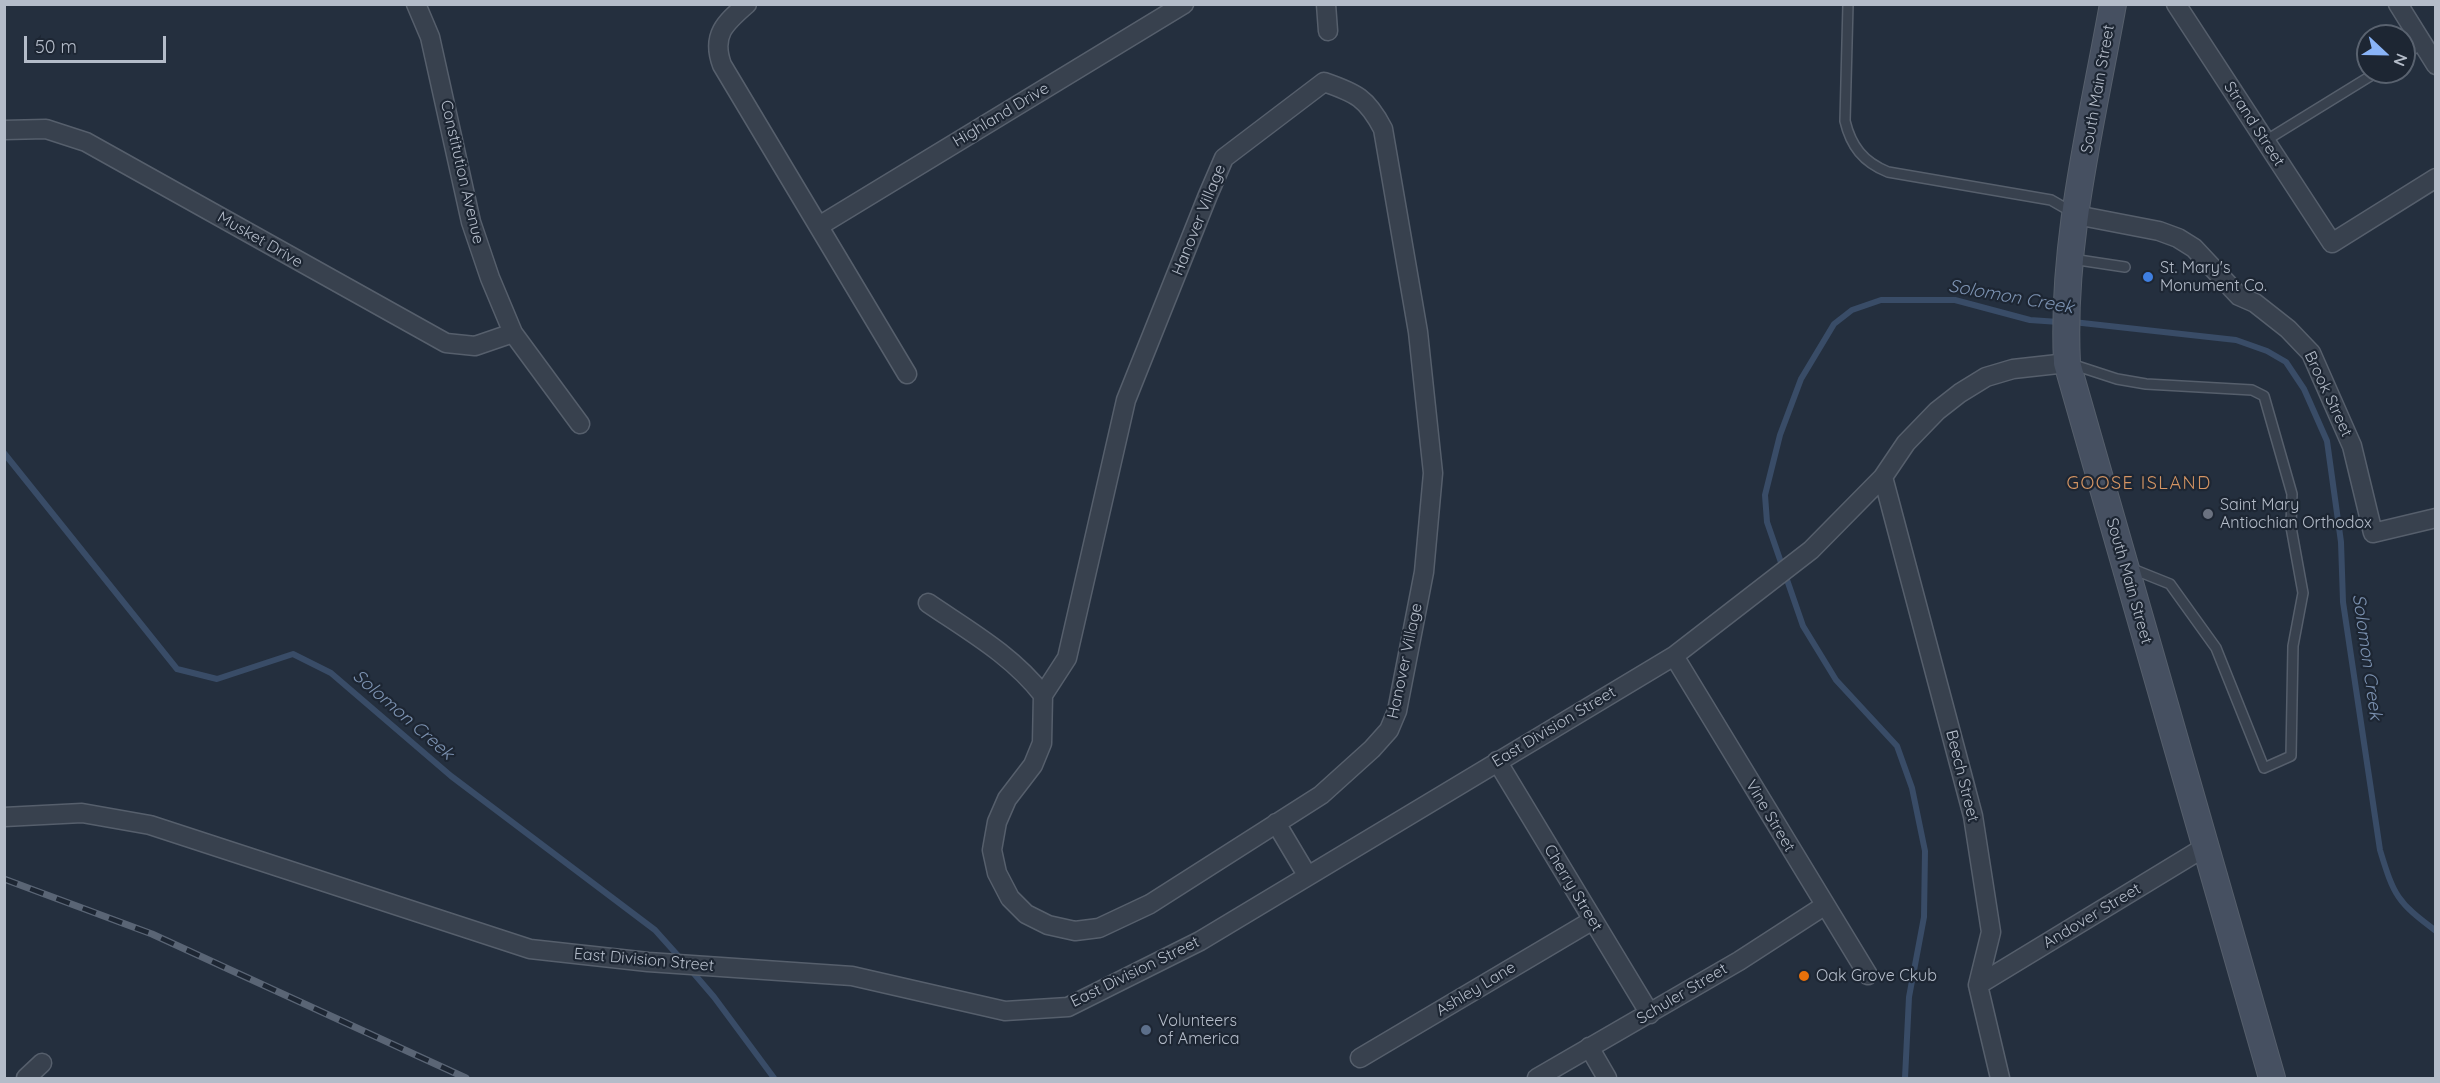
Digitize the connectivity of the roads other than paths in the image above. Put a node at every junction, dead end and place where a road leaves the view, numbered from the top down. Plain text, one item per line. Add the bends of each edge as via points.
1 (416, 4) edge
2 (747, 4) edge
3 (1184, 4) edge
4 (1326, 4) edge
5 (1848, 4) edge
6 (2113, 4) edge
7 (2176, 4) edge
8 (2398, 4) edge
9 (1328, 31) dead end
10 (2422, 44) junction
11 (2416, 48) edge
12 (2436, 65) edge
13 (2358, 84) edge
14 (4, 130) edge
15 (2265, 141) junction
16 (2436, 178) edge
17 (2076, 215) junction
18 (819, 226) junction
19 (2070, 258) junction
20 (2125, 267) dead end
21 (513, 333) junction
22 (2067, 363) junction
23 (907, 374) dead end
24 (580, 424) dead end
25 (1883, 477) junction
26 (2436, 518) edge
27 (2125, 566) junction
28 (928, 603) dead end
29 (1674, 656) junction
30 (1043, 695) junction
31 (1497, 761) junction
32 (4, 818) edge
33 (1276, 823) junction
34 (2205, 847) junction
35 (1307, 875) junction
36 (1824, 906) junction
37 (1593, 920) junction
38 (1869, 975) dead end
39 (1978, 985) junction
40 (1650, 1014) junction
41 (1589, 1047) junction
42 (1360, 1058) dead end
43 (42, 1063) dead end
44 (26, 1078) edge
45 (1537, 1078) edge
46 (1607, 1078) edge
47 (2000, 1078) edge
48 (2272, 1078) edge

1 - 21 street, Constitution Avenue via 430,37 471,222
2 - 18 street via 720,33 716,48 757,127
3 - 18 street, Highland Drive
4 - 9 street
5 - 17 lane via 1845,121 1859,153 1873,166 2052,200
6 - 17 main road, South Main Street
7 - 15 street, Strand Street
8 - 10 street
10 - 11 lane
10 - 12 street
13 - 15 lane
14 - 21 street, Musket Drive via 46,129 86,142 446,343 476,346
15 - 16 street, Strand Street via 2332,243
17 - 19 main road, South Main Street
17 - 26 street, Brook Street via 2178,238 2194,248 2239,296 2255,303 2300,340 2311,352 2348,435 2373,533
18 - 23 street
19 - 20 lane
19 - 22 main road, South Main Street
21 - 24 street, Constitution Avenue
22 - 25 street, East Division Street via 2013,369 1986,377 1937,411 1906,443
22 - 27 main road, South Main Street
22 - 27 lane via 2127,381 2252,390 2264,396 2292,494 2290,527 2303,593 2293,646 2292,756 2264,768 2216,648 2170,584
25 - 29 street, East Division Street via 1811,550
25 - 39 street, Beech Street via 1973,816 1991,932
27 - 34 main road, South Main Street
28 - 30 street via 1009,657
29 - 31 street, East Division Street
29 - 36 street, Vine Street
30 - 33 street, Hanover Village via 1042,743 1033,765 1007,798 992,850 997,873 1010,898 1026,914 1048,925 1075,931 1099,928 1150,904
30 - 33 street, Hanover Village via 1067,658 1126,400 1224,158 1324,82 1356,93 1373,110 1383,129 1418,332 1433,473 1424,572 1405,676 1389,730 1344,777
31 - 35 street, East Division Street
31 - 37 street, Cherry Street
32 - 35 street, East Division Street via 82,813 150,825 530,949 648,962 852,976 1005,1011 1068,1007 1200,941
33 - 35 street
34 - 39 street, Andover Street
34 - 48 main road, South Main Street
36 - 38 street, Vine Street
36 - 40 street, Schuler Street
37 - 40 street, Cherry Street
37 - 42 street, Ashley Lane
39 - 47 street, Beech Street
40 - 41 street, Schuler Street
41 - 45 street, Schuler Street
41 - 46 street
43 - 44 street

